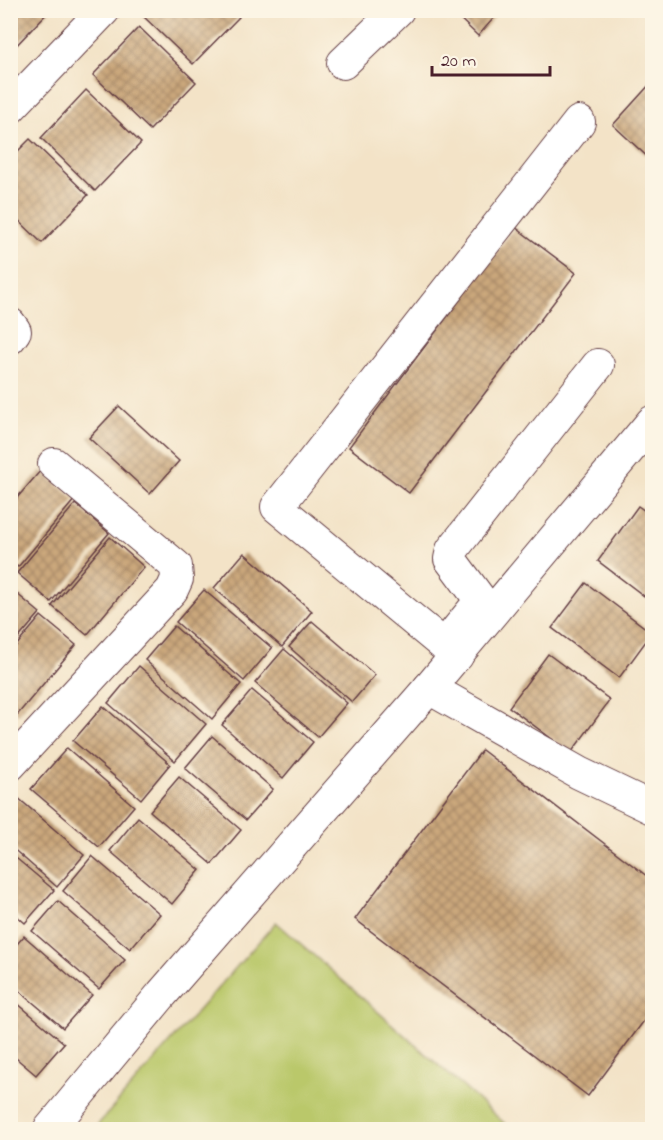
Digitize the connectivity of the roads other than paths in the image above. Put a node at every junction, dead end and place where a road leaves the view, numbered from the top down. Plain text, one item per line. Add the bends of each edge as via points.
1 (104, 10) edge
2 (398, 10) edge
3 (343, 63) dead end
4 (10, 108) edge
5 (579, 122) dead end
6 (10, 324) edge
7 (10, 338) edge
8 (598, 365) dead end
9 (652, 422) edge
10 (54, 464) dead end
11 (450, 651) junction
12 (429, 688) junction
13 (10, 765) edge
14 (652, 808) edge
15 (49, 1130) edge

1 - 4 street
2 - 3 street
5 - 11 street via 277,507
6 - 7 street via 15,331
8 - 11 street via 452,550 450,559 479,598
9 - 11 street
10 - 13 street via 176,566 177,579 172,590
11 - 12 street
12 - 14 street via 579,773
12 - 15 street

